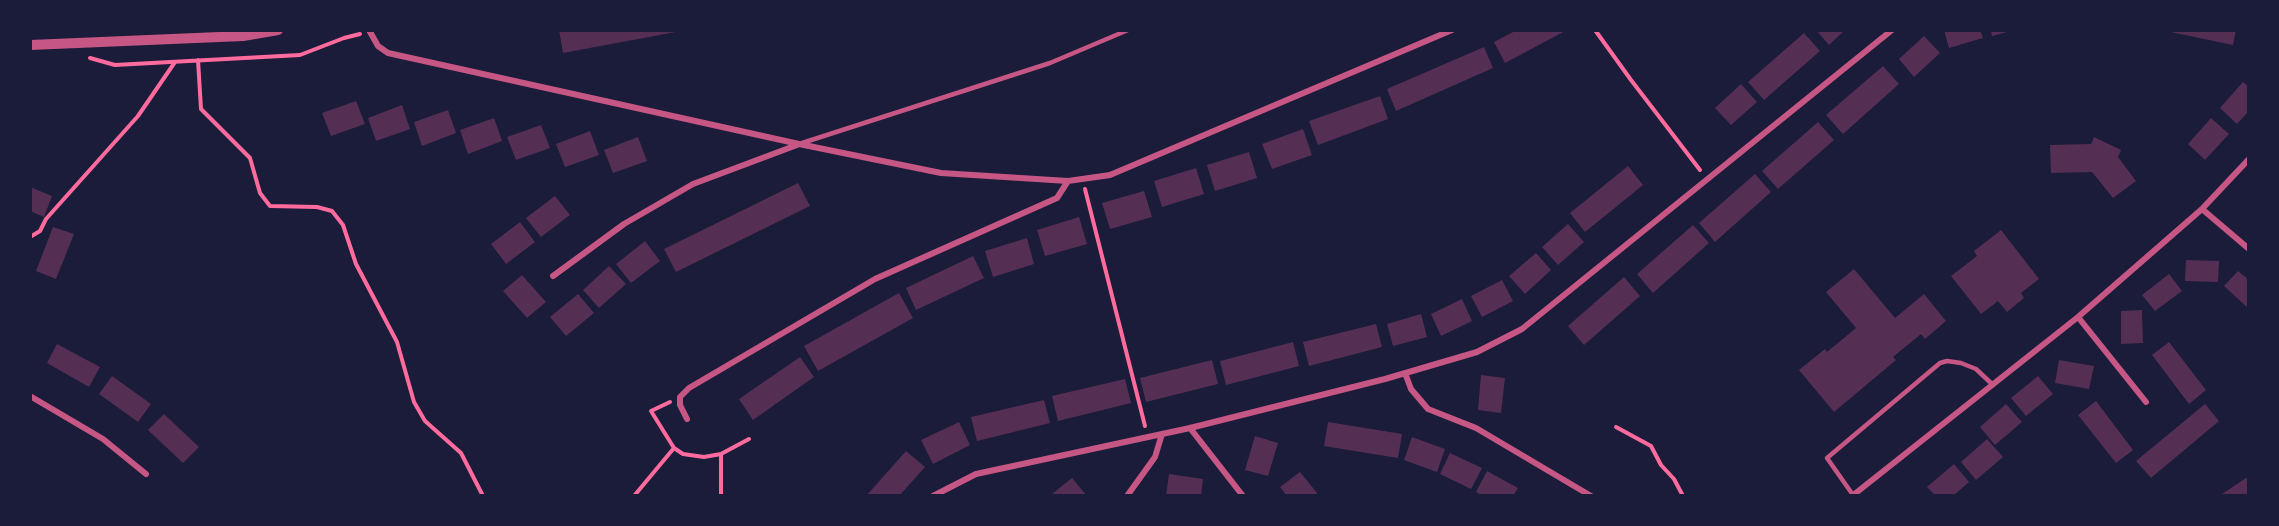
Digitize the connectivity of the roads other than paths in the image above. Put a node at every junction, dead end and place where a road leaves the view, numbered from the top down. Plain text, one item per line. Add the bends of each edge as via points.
1 (278, 30) edge
2 (1128, 30) edge
3 (1452, 30) edge
4 (1892, 30) edge
5 (369, 31) edge
6 (30, 45) edge
7 (799, 144) junction
8 (2249, 159) edge
9 (1068, 181) junction
10 (2202, 209) junction
11 (2249, 249) edge
12 (554, 276) dead end
13 (2078, 317) junction
14 (1406, 373) junction
15 (1993, 385) junction
16 (30, 396) edge
17 (2146, 402) dead end
18 (687, 419) dead end
19 (1190, 428) junction
20 (1162, 434) junction
21 (146, 474) dead end
22 (933, 496) edge
23 (1127, 496) edge
24 (1243, 496) edge
25 (1591, 496) edge
26 (1853, 496) edge

1 - 6 street via 243,36
2 - 7 lane via 1050,63
3 - 9 street via 1110,175
4 - 14 street via 1522,329 1477,352
5 - 7 street via 387,53
7 - 9 street via 941,173
7 - 12 street via 693,184 624,224
8 - 10 street
9 - 18 street via 1057,198 875,279 689,388 680,397
10 - 11 street
10 - 13 street
13 - 15 street
13 - 17 street
14 - 19 street
14 - 25 street via 1411,389 1428,409 1476,428
15 - 26 street
15 - 26 lane via 1976,369 1961,363 1940,363 1827,458
16 - 21 street via 103,439
19 - 20 street
19 - 24 street
20 - 22 street via 976,474
20 - 23 street via 1155,457

